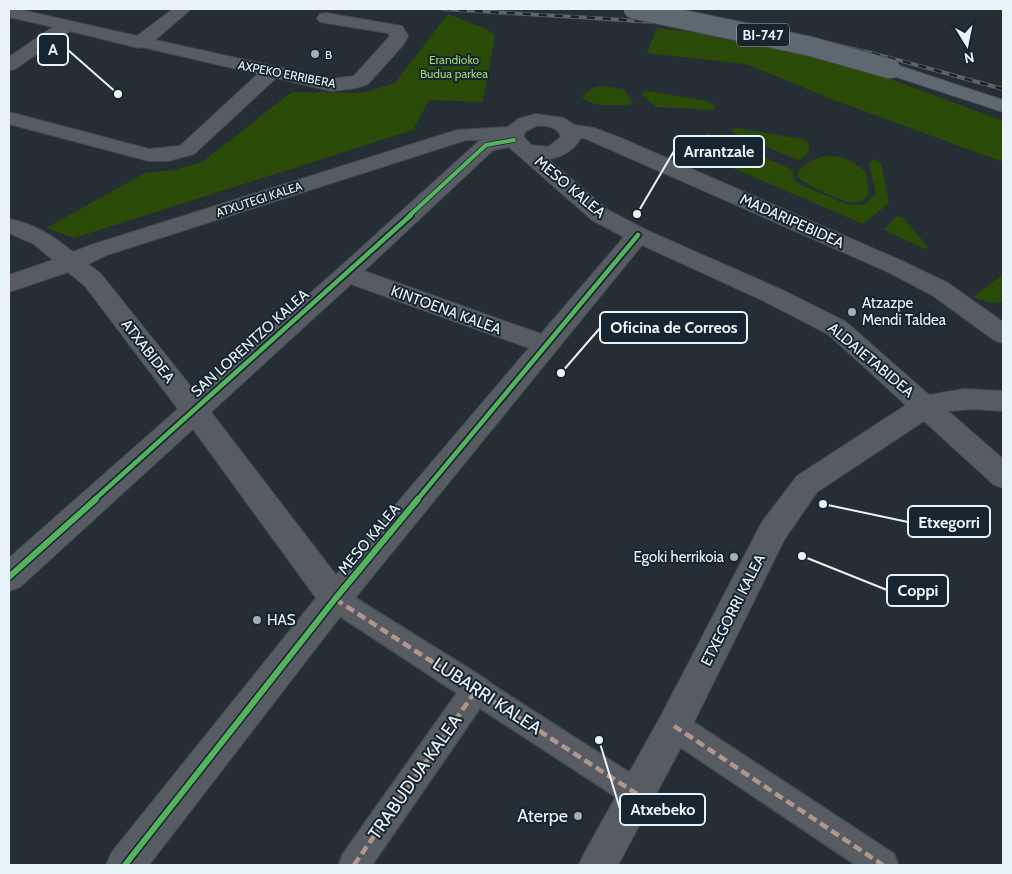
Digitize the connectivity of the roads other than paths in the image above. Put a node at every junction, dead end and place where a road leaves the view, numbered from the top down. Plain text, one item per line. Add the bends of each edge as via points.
1 (183, 9) edge
2 (633, 9) edge
3 (9, 12) edge
4 (326, 18) dead end
5 (67, 25) junction
6 (139, 43) junction
7 (9, 65) edge
8 (272, 72) junction
9 (1003, 106) edge
10 (9, 118) edge
11 (570, 131) junction
12 (518, 141) junction
13 (9, 226) edge
14 (638, 235) junction
15 (72, 262) junction
16 (347, 274) junction
17 (9, 284) edge
18 (959, 301) junction
19 (1003, 312) edge
20 (1003, 334) edge
21 (546, 345) junction
22 (1003, 401) edge
23 (926, 406) junction
24 (194, 410) junction
25 (1003, 476) edge
26 (9, 577) edge
27 (335, 599) junction
28 (477, 689) junction
29 (674, 726) junction
30 (637, 794) junction
31 (125, 865) edge
32 (354, 865) edge
33 (598, 865) edge
34 (883, 865) edge

1 - 6 street
2 - 9 main road, BI-747, bridge via 809,46
3 - 5 street, AXPEKO ERRIBERA
4 - 8 street, AXPEKO ERRIBERA via 388,28 396,30 399,36 361,80 349,84 332,85
5 - 6 street, AXPEKO ERRIBERA
5 - 7 street
6 - 8 street, AXPEKO ERRIBERA
8 - 10 street via 187,150 176,154 149,155
11 - 12 street via 569,143 556,151 536,153
11 - 12 street via 560,123 544,120 521,124
11 - 18 street, MADARIPEBIDEA via 587,132 633,150 894,266
12 - 14 street, MESO KALEA via 568,190 600,215
12 - 15 street, ATXUTEGI KALEA via 464,134 98,250
12 - 16 street, SAN LORENTZO KALEA via 486,145
13 - 15 street, ATXABIDEA via 42,239
14 - 21 street, MESO KALEA
14 - 23 street, ALDAIETABIDEA via 829,324
15 - 17 street, ATXUTEGI KALEA
15 - 24 street, ATXABIDEA via 93,280
16 - 21 street, KINTOENA KALEA
16 - 24 street, SAN LORENTZO KALEA
18 - 19 street
18 - 20 street, MADARIPEBIDEA
21 - 27 street, MESO KALEA
22 - 23 street, ETXEGORRI KALEA via 972,398
23 - 25 street, ALDAIETABIDEA
23 - 29 street, ETXEGORRI KALEA via 806,484 773,531
24 - 26 street, SAN LORENTZO KALEA
24 - 27 street, ATXABIDEA
27 - 28 street, LUBARRI KALEA
27 - 31 street, MESO KALEA
28 - 30 street, LUBARRI KALEA
28 - 32 street, TRABUDUA KALEA
29 - 30 street, ETXEGORRI KALEA
29 - 34 street
30 - 33 street, ETXEGORRI KALEA

